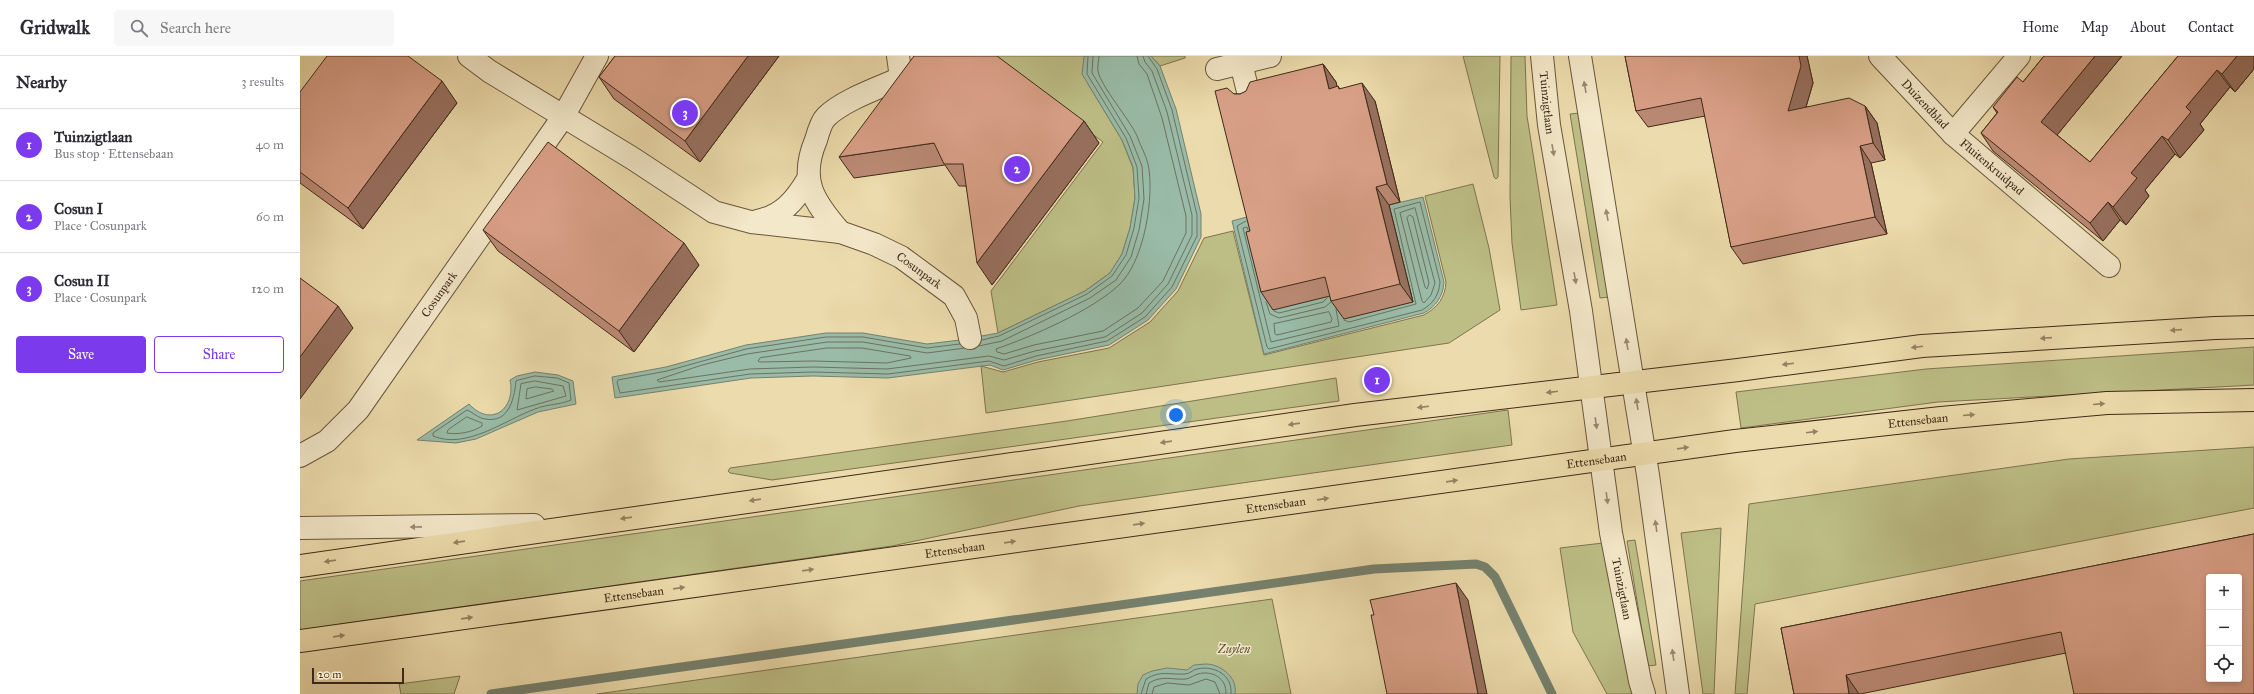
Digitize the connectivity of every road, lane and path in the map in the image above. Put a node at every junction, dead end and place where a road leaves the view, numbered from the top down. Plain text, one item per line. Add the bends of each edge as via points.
1 (469, 56) edge
2 (596, 56) edge
3 (898, 56) edge
4 (1270, 56) edge
5 (1542, 56) edge
6 (1580, 56) edge
7 (1880, 56) edge
8 (2019, 56) edge
9 (1240, 63) junction
10 (1217, 69) dead end
11 (1250, 100) edge
12 (563, 117) junction
13 (1953, 134) junction
14 (808, 179) junction
15 (751, 222) junction
16 (840, 232) junction
17 (2109, 266) dead end
18 (2254, 327) edge
19 (970, 338) dead end
20 (1633, 382) junction
21 (1591, 387) junction
22 (2254, 400) edge
23 (1645, 454) junction
24 (300, 456) edge
25 (1601, 460) junction
26 (300, 519) edge
27 (581, 524) junction
28 (300, 528) edge
29 (340, 529) junction
30 (300, 566) edge
31 (300, 641) edge
32 (1644, 694) edge
33 (1678, 694) edge

1 - 12 street, Cosunpark via 489,72
2 - 12 street, Cosunpark
3 - 14 street, Cosunpark via 901,78 854,99 825,118 809,156
4 - 9 street
5 -> 21 street, Tuinzigtlaan via 1549,125 1581,311
20 -> 6 street
7 - 13 street, Duizendblad
8 - 13 street, Fluitenkruidpad
9 - 10 street
9 - 11 street
12 - 15 street, Cosunpark via 632,158 714,212
12 - 24 street, Cosunpark via 358,410 327,441
13 - 17 street, Fluitenkruidpad
14 - 15 street, Cosunpark via 784,211 767,219
14 - 16 street, Cosunpark via 821,210
15 - 16 street, Cosunpark
16 - 19 street, Cosunpark via 901,257 954,296 966,318
18 -> 20 main road via 1922,346
20 - 21 main road
23 -> 20 street
21 -> 25 street, Tuinzigtlaan
21 -> 27 main road via 1355,415
23 -> 22 main road, Ettensebaan via 1766,438 2107,403
23 - 25 main road, Ettensebaan
33 -> 23 street
31 -> 25 main road, Ettensebaan
25 -> 32 street, Tuinzigtlaan via 1611,533
26 - 29 street
27 -> 29 street
27 -> 30 main road
28 - 29 street

